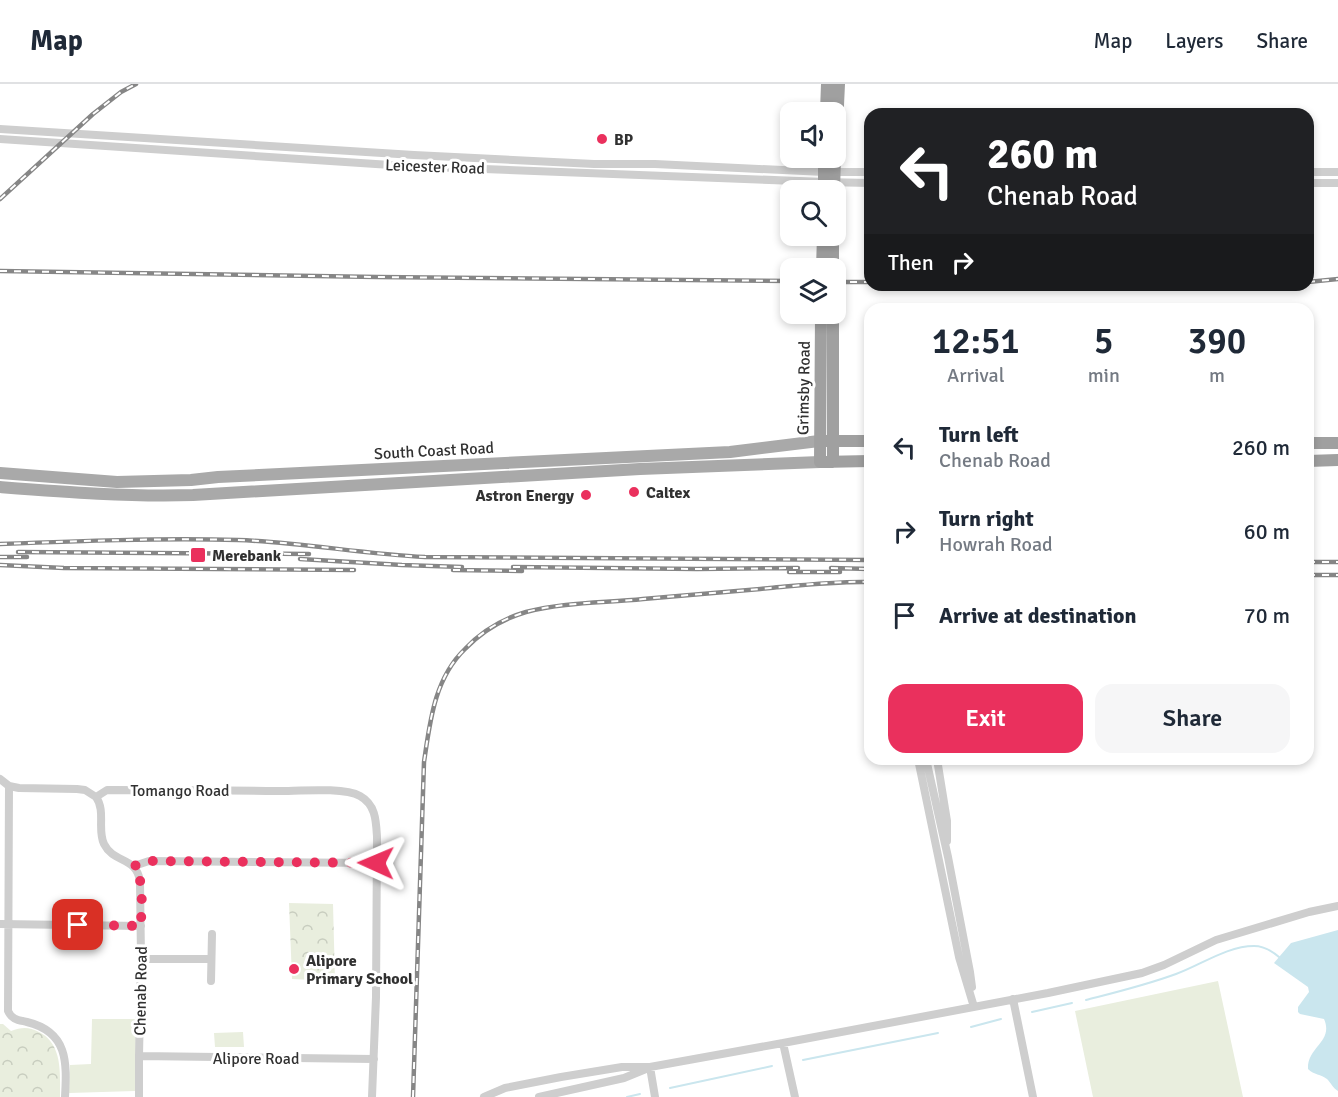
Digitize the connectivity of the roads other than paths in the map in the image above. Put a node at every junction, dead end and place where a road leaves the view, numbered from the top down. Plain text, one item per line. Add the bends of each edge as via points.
1 (827, 84) edge
2 (839, 84) edge
3 (826, 102) edge
4 (838, 102) edge
5 (0, 129) edge
6 (0, 139) edge
7 (242, 144) junction
8 (241, 155) junction
9 (1314, 172) edge
10 (1338, 172) edge
11 (864, 173) edge
12 (780, 180) edge
13 (810, 180) edge
14 (837, 180) edge
15 (846, 182) edge
16 (864, 183) edge
17 (1314, 183) edge
18 (1338, 183) edge
19 (821, 324) edge
20 (833, 324) edge
21 (819, 441) junction
22 (832, 441) junction
23 (864, 441) edge
24 (1314, 443) edge
25 (1338, 443) edge
26 (755, 449) junction
27 (624, 457) junction
28 (1338, 460) edge
29 (543, 461) junction
30 (864, 461) edge
31 (1314, 461) edge
32 (820, 462) junction
33 (833, 462) junction
34 (490, 464) junction
35 (756, 464) junction
36 (459, 465) junction
37 (376, 470) junction
38 (622, 470) junction
39 (0, 473) edge
40 (544, 475) junction
41 (48, 477) junction
42 (218, 477) junction
43 (492, 478) junction
44 (460, 480) junction
45 (376, 484) junction
46 (0, 487) edge
47 (48, 491) junction
48 (219, 493) junction
49 (919, 765) edge
50 (927, 765) edge
51 (938, 765) edge
52 (0, 779) edge
53 (9, 786) junction
54 (96, 797) junction
55 (0, 829) edge
56 (9, 829) junction
57 (948, 857) junction
58 (376, 863) junction
59 (134, 866) junction
60 (1338, 906) edge
61 (4, 924) edge
62 (141, 926) junction
63 (212, 934) dead end
64 (141, 959) junction
65 (210, 959) junction
66 (211, 981) dead end
67 (1014, 999) junction
68 (974, 1007) junction
69 (783, 1043) junction
70 (139, 1056) junction
71 (374, 1059) junction
72 (650, 1067) junction
73 (65, 1097) edge
74 (140, 1097) edge
75 (372, 1097) edge
76 (484, 1097) edge
77 (539, 1097) edge
78 (655, 1097) edge
79 (795, 1097) edge
80 (1033, 1097) edge

1 - 3 highway
2 - 4 highway
5 - 7 street, Leicester Road
6 - 8 street, Leicester Road
7 - 8 street
7 - 13 street, Leicester Road via 655,164
8 - 12 street, Leicester Road via 406,166
9 - 10 street
11 - 14 street, Leicester Road
15 - 16 street, Leicester Road
17 - 18 street
19 - 21 highway, Grimsby Road
20 - 22 highway, Grimsby Road
21 - 22 highway, South Coast Road
21 - 26 main road, South Coast Road
21 - 32 highway, Grimsby Road
22 - 23 highway, South Coast Road
22 - 33 highway, Grimsby Road
24 - 25 highway
26 - 27 main road, South Coast Road
26 - 35 main road
27 - 29 main road, South Coast Road
27 - 38 main road
28 - 31 highway
29 - 34 main road, South Coast Road
29 - 40 main road
30 - 33 highway, South Coast Road
32 - 33 highway, South Coast Road
32 - 35 main road, South Coast Road
34 - 36 main road, South Coast Road
34 - 43 main road
35 - 38 main road, South Coast Road
36 - 37 main road, South Coast Road
36 - 44 main road
37 - 42 main road, South Coast Road
37 - 45 main road
38 - 40 main road, South Coast Road
39 - 41 main road, South Coast Road
40 - 43 main road, South Coast Road
41 - 42 main road, South Coast Road via 147,482
41 - 47 main road
42 - 48 main road
43 - 44 main road, South Coast Road
44 - 45 main road, South Coast Road
45 - 48 main road, South Coast Road
46 - 47 main road, South Coast Road
47 - 48 main road, South Coast Road via 137,496
49 - 68 street via 959,957
50 - 57 street
51 - 57 street
52 - 53 street
53 - 54 street via 85,790
53 - 56 street
54 - 58 street, Tomango Road via 107,790 309,791 359,795 373,809 376,819
54 - 59 street via 106,847
55 - 56 street
56 - 61 street
57 - 68 street
58 - 59 street via 149,861
58 - 71 street
59 - 62 street, Chenab Road via 141,881
60 - 67 street via 1216,940 1142,972
61 - 62 street
61 - 73 street via 8,1011 14,1019 43,1027 56,1037 65,1058
62 - 64 street, Chenab Road
63 - 65 street
64 - 65 street
64 - 70 street, Chenab Road
65 - 66 street
67 - 68 street
67 - 80 street
68 - 69 street
69 - 72 street
69 - 79 street
70 - 71 street, Alipore Road
70 - 74 street, Chenab Road
71 - 75 street
72 - 76 street via 622,1067 561,1077 505,1088
72 - 77 street via 624,1078
72 - 78 street

